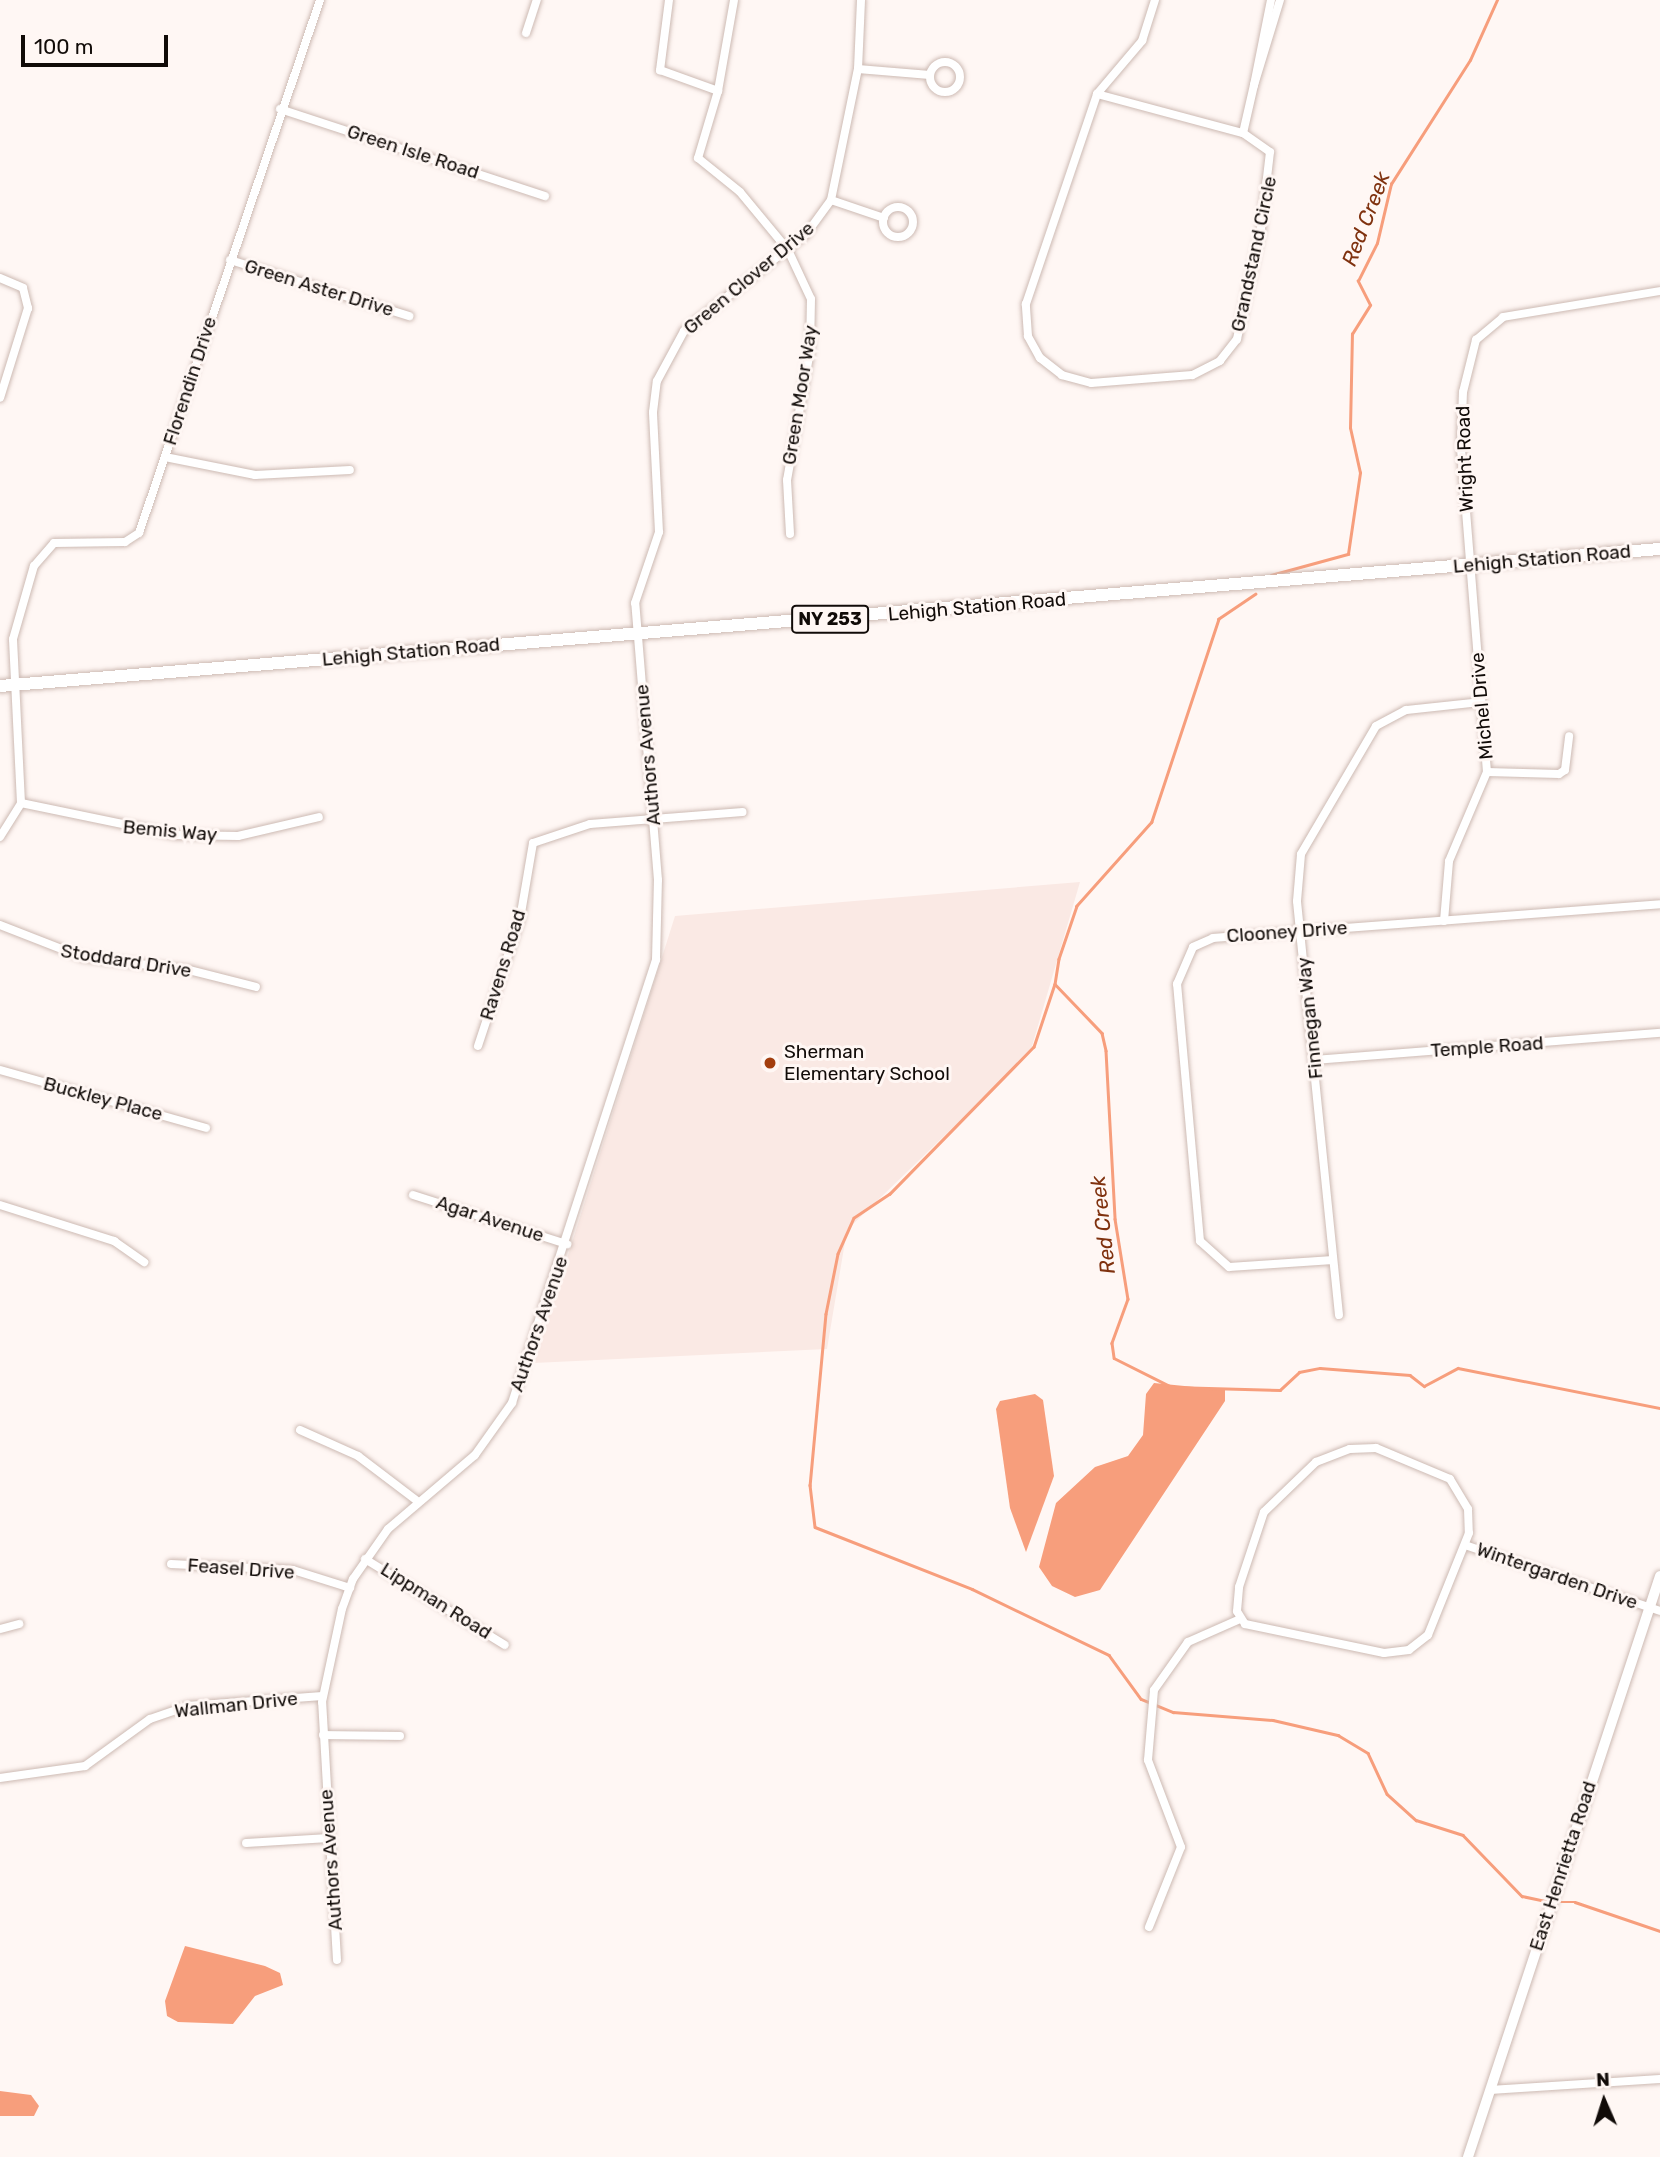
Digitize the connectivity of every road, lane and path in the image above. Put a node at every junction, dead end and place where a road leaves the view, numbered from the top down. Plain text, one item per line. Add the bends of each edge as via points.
1 (320, 0) edge
2 (537, 0) edge
3 (669, 0) edge
4 (734, 0) edge
5 (861, 0) edge
6 (1155, 0) edge
7 (1271, 0) edge
8 (1280, 0) edge
9 (526, 33) dead end
10 (858, 69) junction
11 (930, 75) dead end
12 (1254, 85) junction
13 (718, 91) junction
14 (1097, 94) junction
15 (280, 109) junction
16 (1242, 133) junction
17 (545, 195) dead end
18 (831, 200) junction
19 (884, 218) dead end
20 (788, 250) junction
21 (230, 260) junction
22 (0, 278) edge
23 (1660, 291) edge
24 (408, 316) dead end
25 (0, 398) edge
26 (165, 457) junction
27 (350, 470) dead end
28 (790, 534) dead end
29 (1660, 549) edge
30 (1470, 565) junction
31 (639, 634) junction
32 (15, 685) junction
33 (0, 686) edge
34 (1481, 702) junction
35 (1569, 736) dead end
36 (1487, 772) junction
37 (21, 803) junction
38 (743, 812) dead end
39 (319, 817) dead end
40 (653, 819) junction
41 (0, 836) edge
42 (1660, 904) edge
43 (1444, 921) junction
44 (0, 925) edge
45 (1301, 930) junction
46 (256, 987) dead end
47 (1660, 1033) edge
48 (478, 1046) dead end
49 (1315, 1060) junction
50 (0, 1070) edge
51 (206, 1128) dead end
52 (414, 1195) dead end
53 (0, 1205) edge
54 (567, 1244) junction
55 (1333, 1260) junction
56 (144, 1262) dead end
57 (1339, 1315) dead end
58 (300, 1430) dead end
59 (416, 1500) junction
60 (1465, 1545) junction
61 (366, 1559) junction
62 (172, 1564) dead end
63 (1660, 1576) edge
64 (350, 1588) junction
65 (1655, 1609) edge
66 (1240, 1619) junction
67 (19, 1624) dead end
68 (0, 1629) edge
69 (505, 1646) dead end
70 (322, 1696) junction
71 (323, 1735) junction
72 (400, 1736) dead end
73 (0, 1778) edge
74 (329, 1838) junction
75 (246, 1843) dead end
76 (1149, 1927) dead end
77 (337, 1960) dead end
78 (1660, 2079) edge
79 (1490, 2090) junction
80 (1468, 2157) edge

1 - 15 street, Florendin Drive
2 - 9 street
3 - 13 street via 660,70
4 - 13 street, Green Moor Way
5 - 10 street, Green Clover Drive
6 - 14 street, Grandstand Circle via 1142,41
7 - 12 street via 1251,79
8 - 12 street
10 - 11 street
10 - 18 street, Green Clover Drive
12 - 16 street
13 - 20 street, Green Moor Way via 698,158 740,192
14 - 16 street, Grandstand Circle
14 - 16 street, Grandstand Circle via 1026,304 1028,336 1040,359 1062,375 1091,383 1192,375 1220,361 1237,339 1272,167 1263,142
15 - 17 street, Green Isle Road
15 - 21 street, Florendin Drive
18 - 19 street
18 - 20 street, Green Clover Drive
20 - 28 street, Green Moor Way via 813,316 788,463
20 - 31 street, Green Clover Drive via 696,320 662,367 653,412 659,533 635,594
21 - 24 street, Green Aster Drive
21 - 26 street, Florendin Drive
22 - 25 street via 23,288 28,308
23 - 30 street, Wright Road via 1503,317 1481,330 1461,416
26 - 27 street via 255,475
26 - 32 street, Florendin Drive via 133,538 54,543 41,554 13,639
29 - 30 main road, Lehigh Station Road / NY 253
30 - 31 main road, Lehigh Station Road / NY 253
30 - 34 street, Michel Drive
31 - 32 main road, Lehigh Station Road / NY 253
31 - 40 street, Authors Avenue
32 - 33 main road, Lehigh Station Road / NY 253
32 - 37 street
34 - 36 street, Michel Drive
34 - 45 street, Finnegan Way via 1406,710 1368,733 1301,854
35 - 36 street via 1566,770 1559,774
36 - 43 street, Michel Drive via 1449,861
37 - 39 street, Bemis Way via 176,835 239,836
37 - 41 street
38 - 40 street
40 - 48 street, Ravens Road via 566,828 533,843 520,919
40 - 54 street, Authors Avenue via 656,960
42 - 43 street, Clooney Drive
43 - 45 street, Clooney Drive
44 - 46 street, Stoddard Drive via 82,957 189,970
45 - 49 street, Finnegan Way
45 - 55 street, Clooney Drive via 1206,940 1180,966 1199,1234 1208,1254 1229,1267
47 - 49 street, Temple Road
49 - 55 street, Finnegan Way
50 - 51 street, Buckley Place
52 - 54 street, Agar Avenue
53 - 56 street via 114,1241
54 - 59 street, Authors Avenue via 524,1375 498,1427 475,1455
55 - 57 street, Finnegan Way
58 - 59 street via 358,1456
59 - 61 street, Authors Avenue
60 - 65 street, Wintergarden Drive
60 - 66 street via 1436,1623 1409,1650 1368,1651 1253,1629
60 - 66 street via 1468,1509 1450,1479 1376,1448 1334,1453 1296,1476 1264,1513 1239,1587
61 - 64 street, Authors Avenue
61 - 69 street, Lippman Road
62 - 64 street, Feasel Drive via 293,1570
63 - 65 main road, East Henrietta Road
64 - 70 street, Authors Avenue
65 - 79 main road, East Henrietta Road via 1548,1909
66 - 76 street via 1188,1642 1163,1671 1152,1700 1154,1787 1181,1847
67 - 68 street
70 - 71 street, Authors Avenue
70 - 73 street, Wallman Drive via 178,1709 150,1719 85,1766
71 - 72 street
71 - 74 street, Authors Avenue
74 - 75 street
74 - 77 street, Authors Avenue
78 - 79 street
79 - 80 main road, East Henrietta Road

